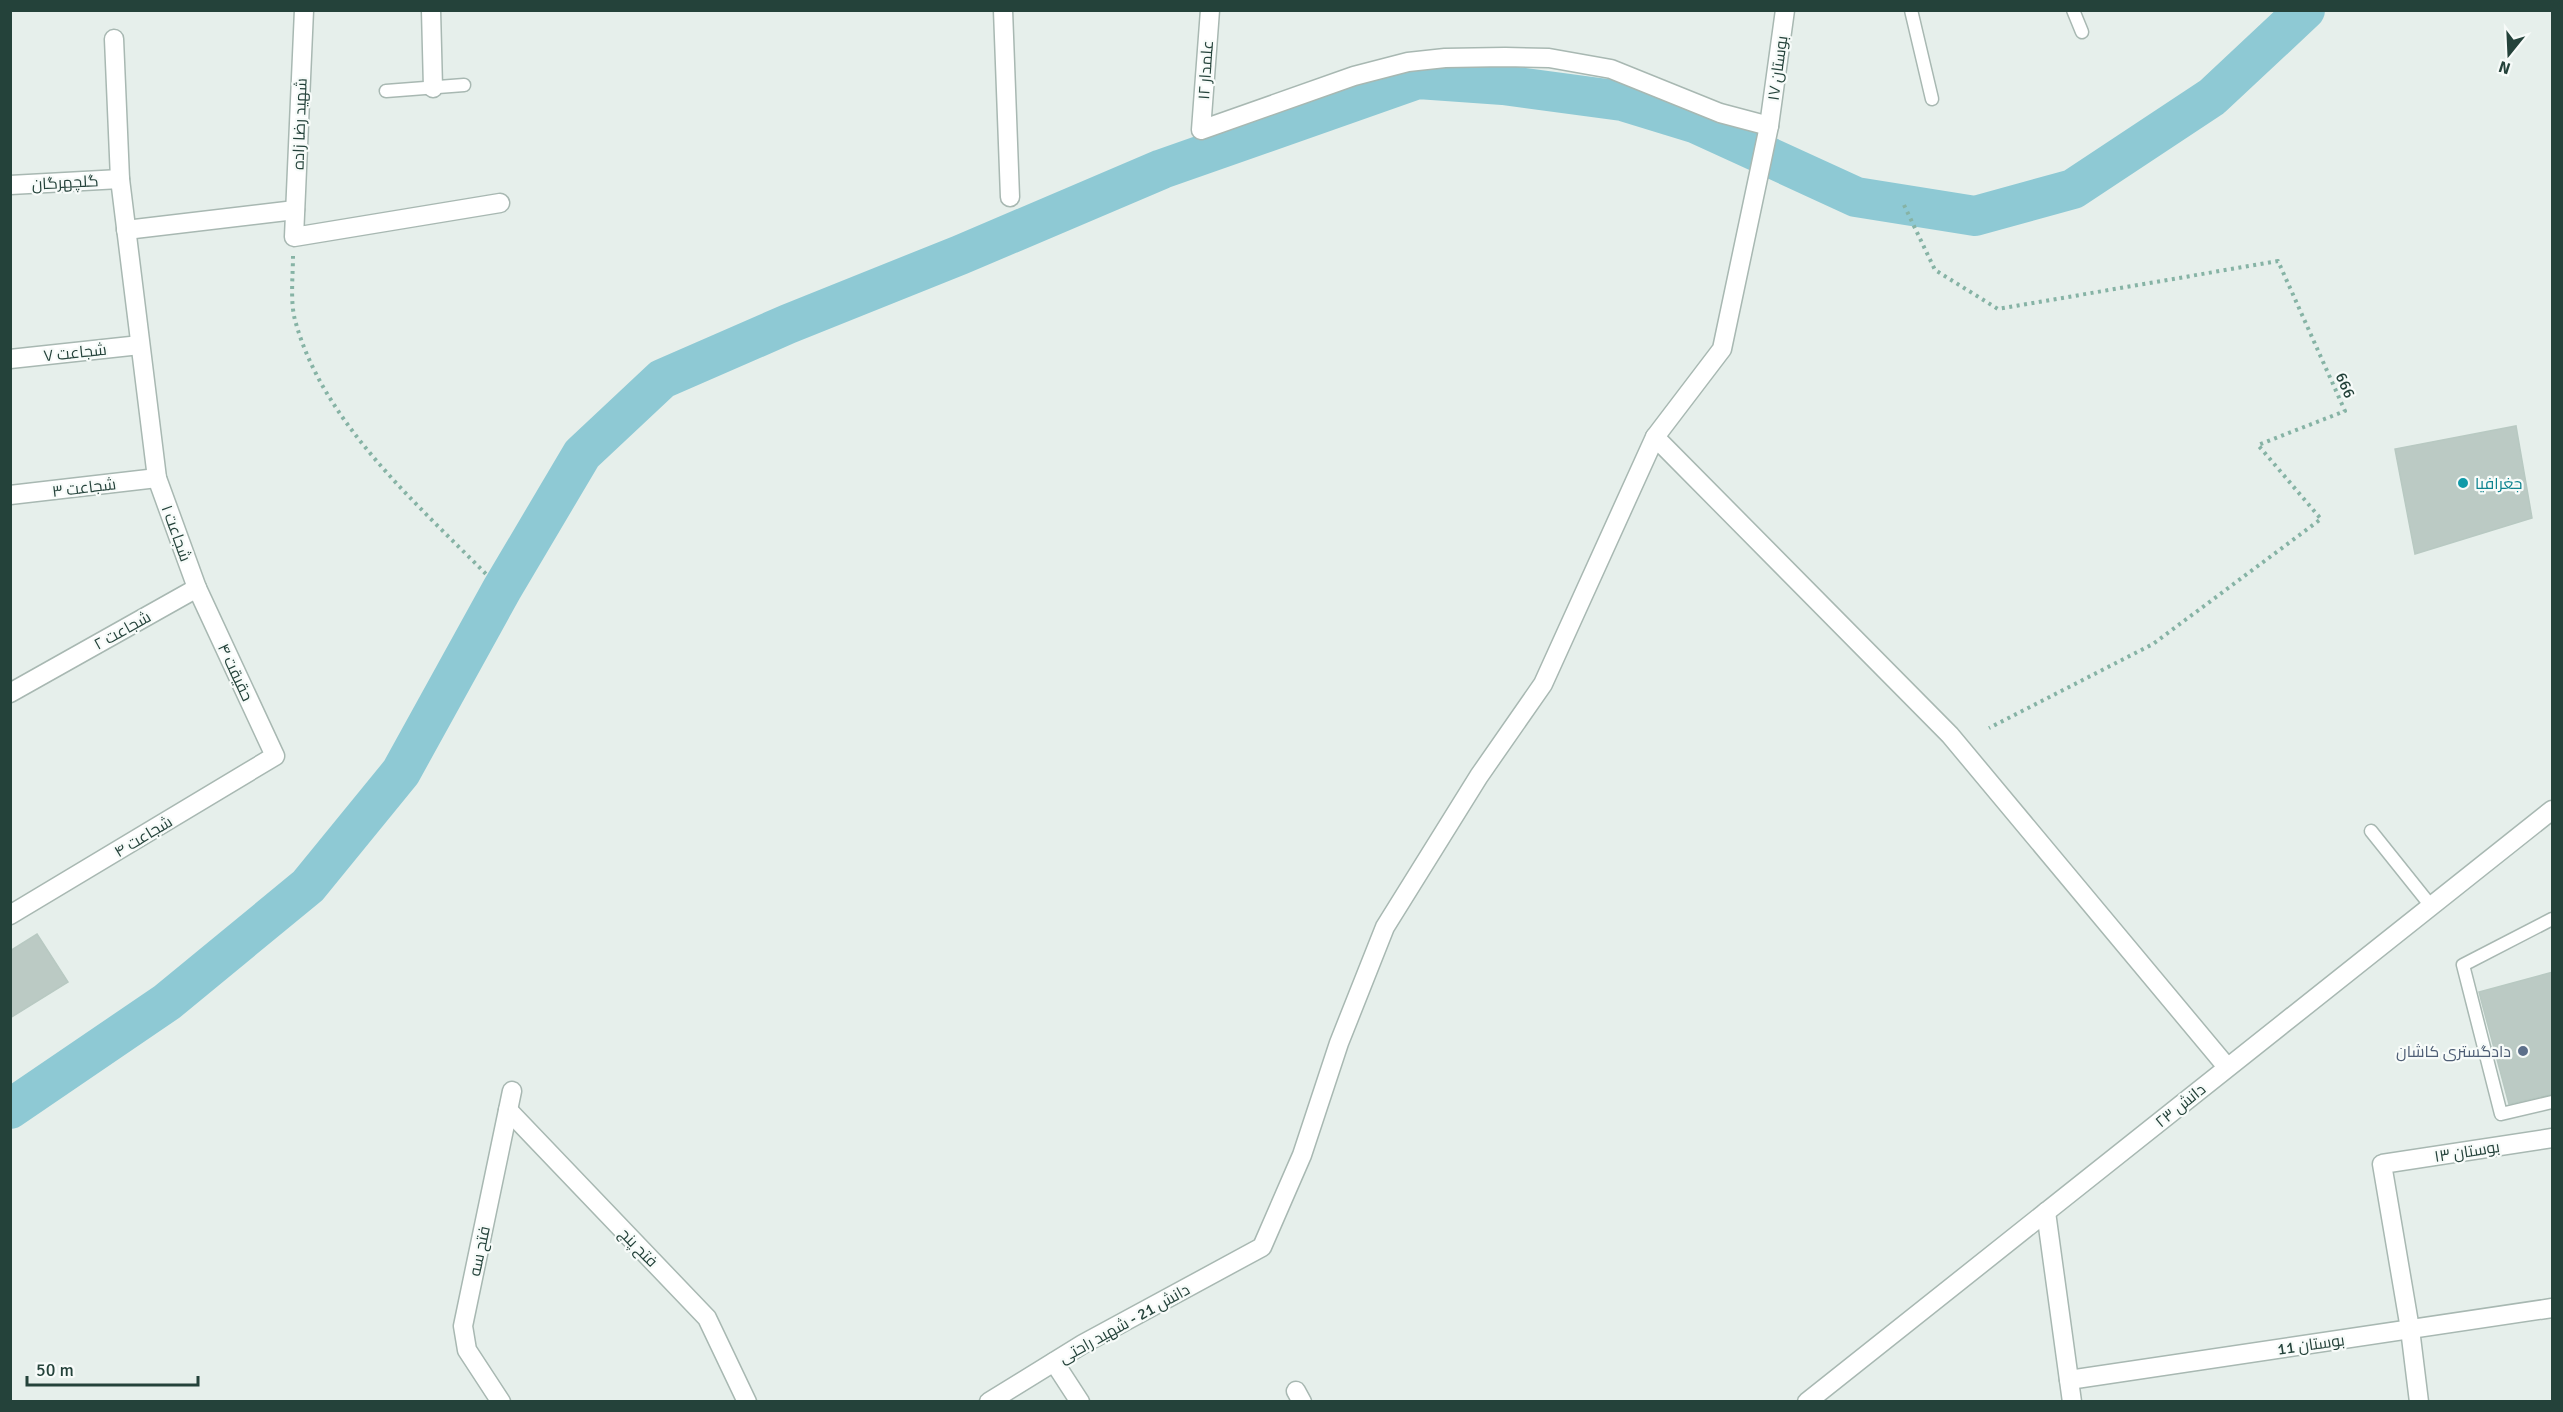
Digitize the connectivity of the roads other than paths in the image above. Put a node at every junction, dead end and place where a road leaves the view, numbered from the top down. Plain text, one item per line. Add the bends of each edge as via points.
1 (304, 10) edge
2 (431, 10) edge
3 (1003, 10) edge
4 (1210, 10) edge
5 (1785, 10) edge
6 (1911, 10) edge
7 (2073, 10) edge
8 (2082, 32) dead end
9 (114, 39) dead end
10 (464, 86) dead end
11 (433, 88) junction
12 (386, 91) dead end
13 (1932, 99) dead end
14 (1769, 126) junction
15 (120, 179) junction
16 (10, 185) edge
17 (1010, 197) dead end
18 (500, 203) dead end
19 (295, 210) junction
20 (126, 230) junction
21 (140, 345) junction
22 (10, 359) edge
23 (1655, 437) junction
24 (158, 478) junction
25 (10, 495) edge
26 (197, 588) junction
27 (10, 693) edge
28 (275, 756) joint
29 (2553, 810) edge
30 (2371, 831) dead end
31 (2431, 906) junction
32 (10, 915) edge
33 (2553, 919) edge
34 (2227, 1067) junction
35 (512, 1091) dead end
36 (2553, 1102) edge
37 (508, 1110) junction
38 (2553, 1138) edge
39 (2046, 1212) junction
40 (1262, 1247) joint
41 (2553, 1308) edge
42 (2410, 1329) junction
43 (1054, 1362) junction
44 (2069, 1380) junction
45 (501, 1401) edge
46 (747, 1401) edge
47 (989, 1401) edge
48 (1080, 1401) edge
49 (1807, 1401) edge
50 (2072, 1401) edge
51 (2420, 1401) edge

1 - 19 street, شهید رضا زاده
2 - 11 street
3 - 17 street
4 - 14 street, علمدار ۱۲ via 1201,130 1354,76 1408,62 1505,57 1549,58 1611,69 1720,113
5 - 14 street, بوستان ۱۷
6 - 13 lane
7 - 8 lane
9 - 15 street, شجاعت ۱
10 - 11 lane
11 - 12 lane
14 - 23 street, بوستان ۱۷ via 1722,349
15 - 16 street, گلچهرگان
15 - 20 street, شجاعت ۱
18 - 19 street, شهید رضا زاده via 294,237
19 - 20 street
20 - 21 street, شجاعت ۱
21 - 22 street, شجاعت ۷
21 - 24 street, شجاعت ۱
23 - 34 street via 1950,735
23 - 40 street, بوستان ۱۷ via 1543,684 1479,776 1384,927 1302,1155
24 - 25 street, شجاعت ۳
24 - 26 street, شجاعت ۱
26 - 27 street, شجاعت ۲
26 - 28 street, حقیقت ۴
28 - 32 street, شجاعت ۴
29 - 31 street, دانش ۲۳
30 - 31 lane
31 - 34 street, دانش ۲۳
33 - 36 lane via 2463,965 2501,1114
34 - 39 street, دانش ۲۳
35 - 37 street, فتح سه
37 - 45 street, فتح سه via 463,1326 467,1350
37 - 46 street, فتح پنج via 707,1318
38 - 42 street, بوستان ۱۳ via 2382,1164
39 - 44 street
39 - 49 street, دانش ۲۳
40 - 43 street, دانش 21 - شهید راحتی
41 - 42 street, بوستان 11
42 - 44 street, بوستان 11
42 - 51 street
43 - 47 street, دانش 21 - شهید راحتی
43 - 48 street
44 - 50 street

